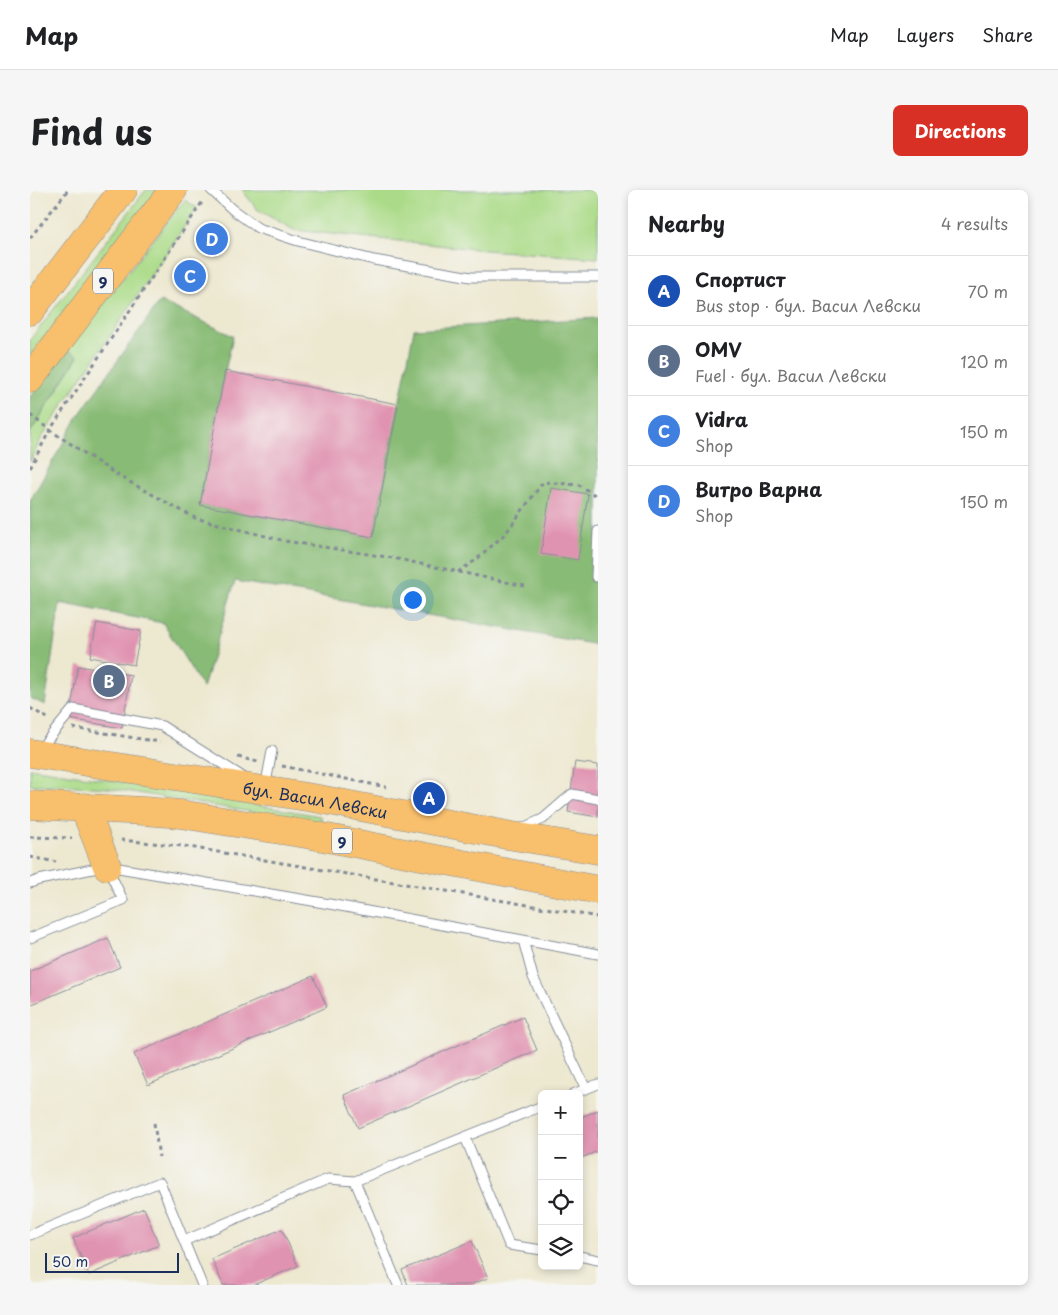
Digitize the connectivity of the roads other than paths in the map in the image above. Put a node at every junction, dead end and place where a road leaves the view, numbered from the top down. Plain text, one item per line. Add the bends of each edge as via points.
1 (123, 190) edge
2 (173, 190) edge
3 (211, 190) edge
4 (598, 277) edge
5 (30, 311) edge
6 (30, 379) edge
7 (598, 531) edge
8 (598, 576) edge
9 (272, 751) dead end
10 (33, 754) edge
11 (264, 790) junction
12 (319, 799) junction
13 (598, 799) edge
14 (30, 805) edge
15 (84, 807) junction
16 (507, 835) junction
17 (312, 836) junction
18 (598, 850) edge
19 (107, 866) junction
20 (30, 883) edge
21 (598, 890) edge
22 (30, 938) edge
23 (523, 940) junction
24 (598, 954) edge
25 (598, 1084) edge
26 (586, 1089) junction
27 (583, 1090) edge
28 (538, 1108) edge
29 (465, 1137) junction
30 (355, 1181) junction
31 (30, 1235) edge
32 (184, 1241) junction
33 (538, 1249) edge
34 (583, 1257) edge
35 (598, 1260) edge
36 (202, 1285) edge
37 (398, 1285) edge

1 - 5 main road, 9
2 - 6 main road, 9
3 - 4 lane via 258,228 374,260 471,277
7 - 8 lane
9 - 11 lane
10 - 11 main road, бул. Васил Левски / 9
10 - 11 lane via 73,710 162,726
11 - 12 main road, бул. Васил Левски / 9
12 - 16 main road, бул. Васил Левски / 9
12 - 17 main road via 333,806 338,814 338,824 328,834
13 - 16 lane via 572,794 543,819
14 - 15 main road, 9
15 - 17 main road, 9 via 180,814
15 - 19 main road
16 - 18 main road, бул. Васил Левски / 9
17 - 21 main road, 9
19 - 20 lane
19 - 22 lane via 123,900
19 - 23 lane
23 - 24 lane
23 - 26 lane via 533,977
25 - 26 lane
26 - 27 lane
28 - 29 lane
29 - 30 lane
29 - 33 lane via 509,1245
30 - 32 lane via 328,1179
30 - 37 lane
31 - 32 lane via 160,1182
32 - 36 lane
34 - 35 lane

